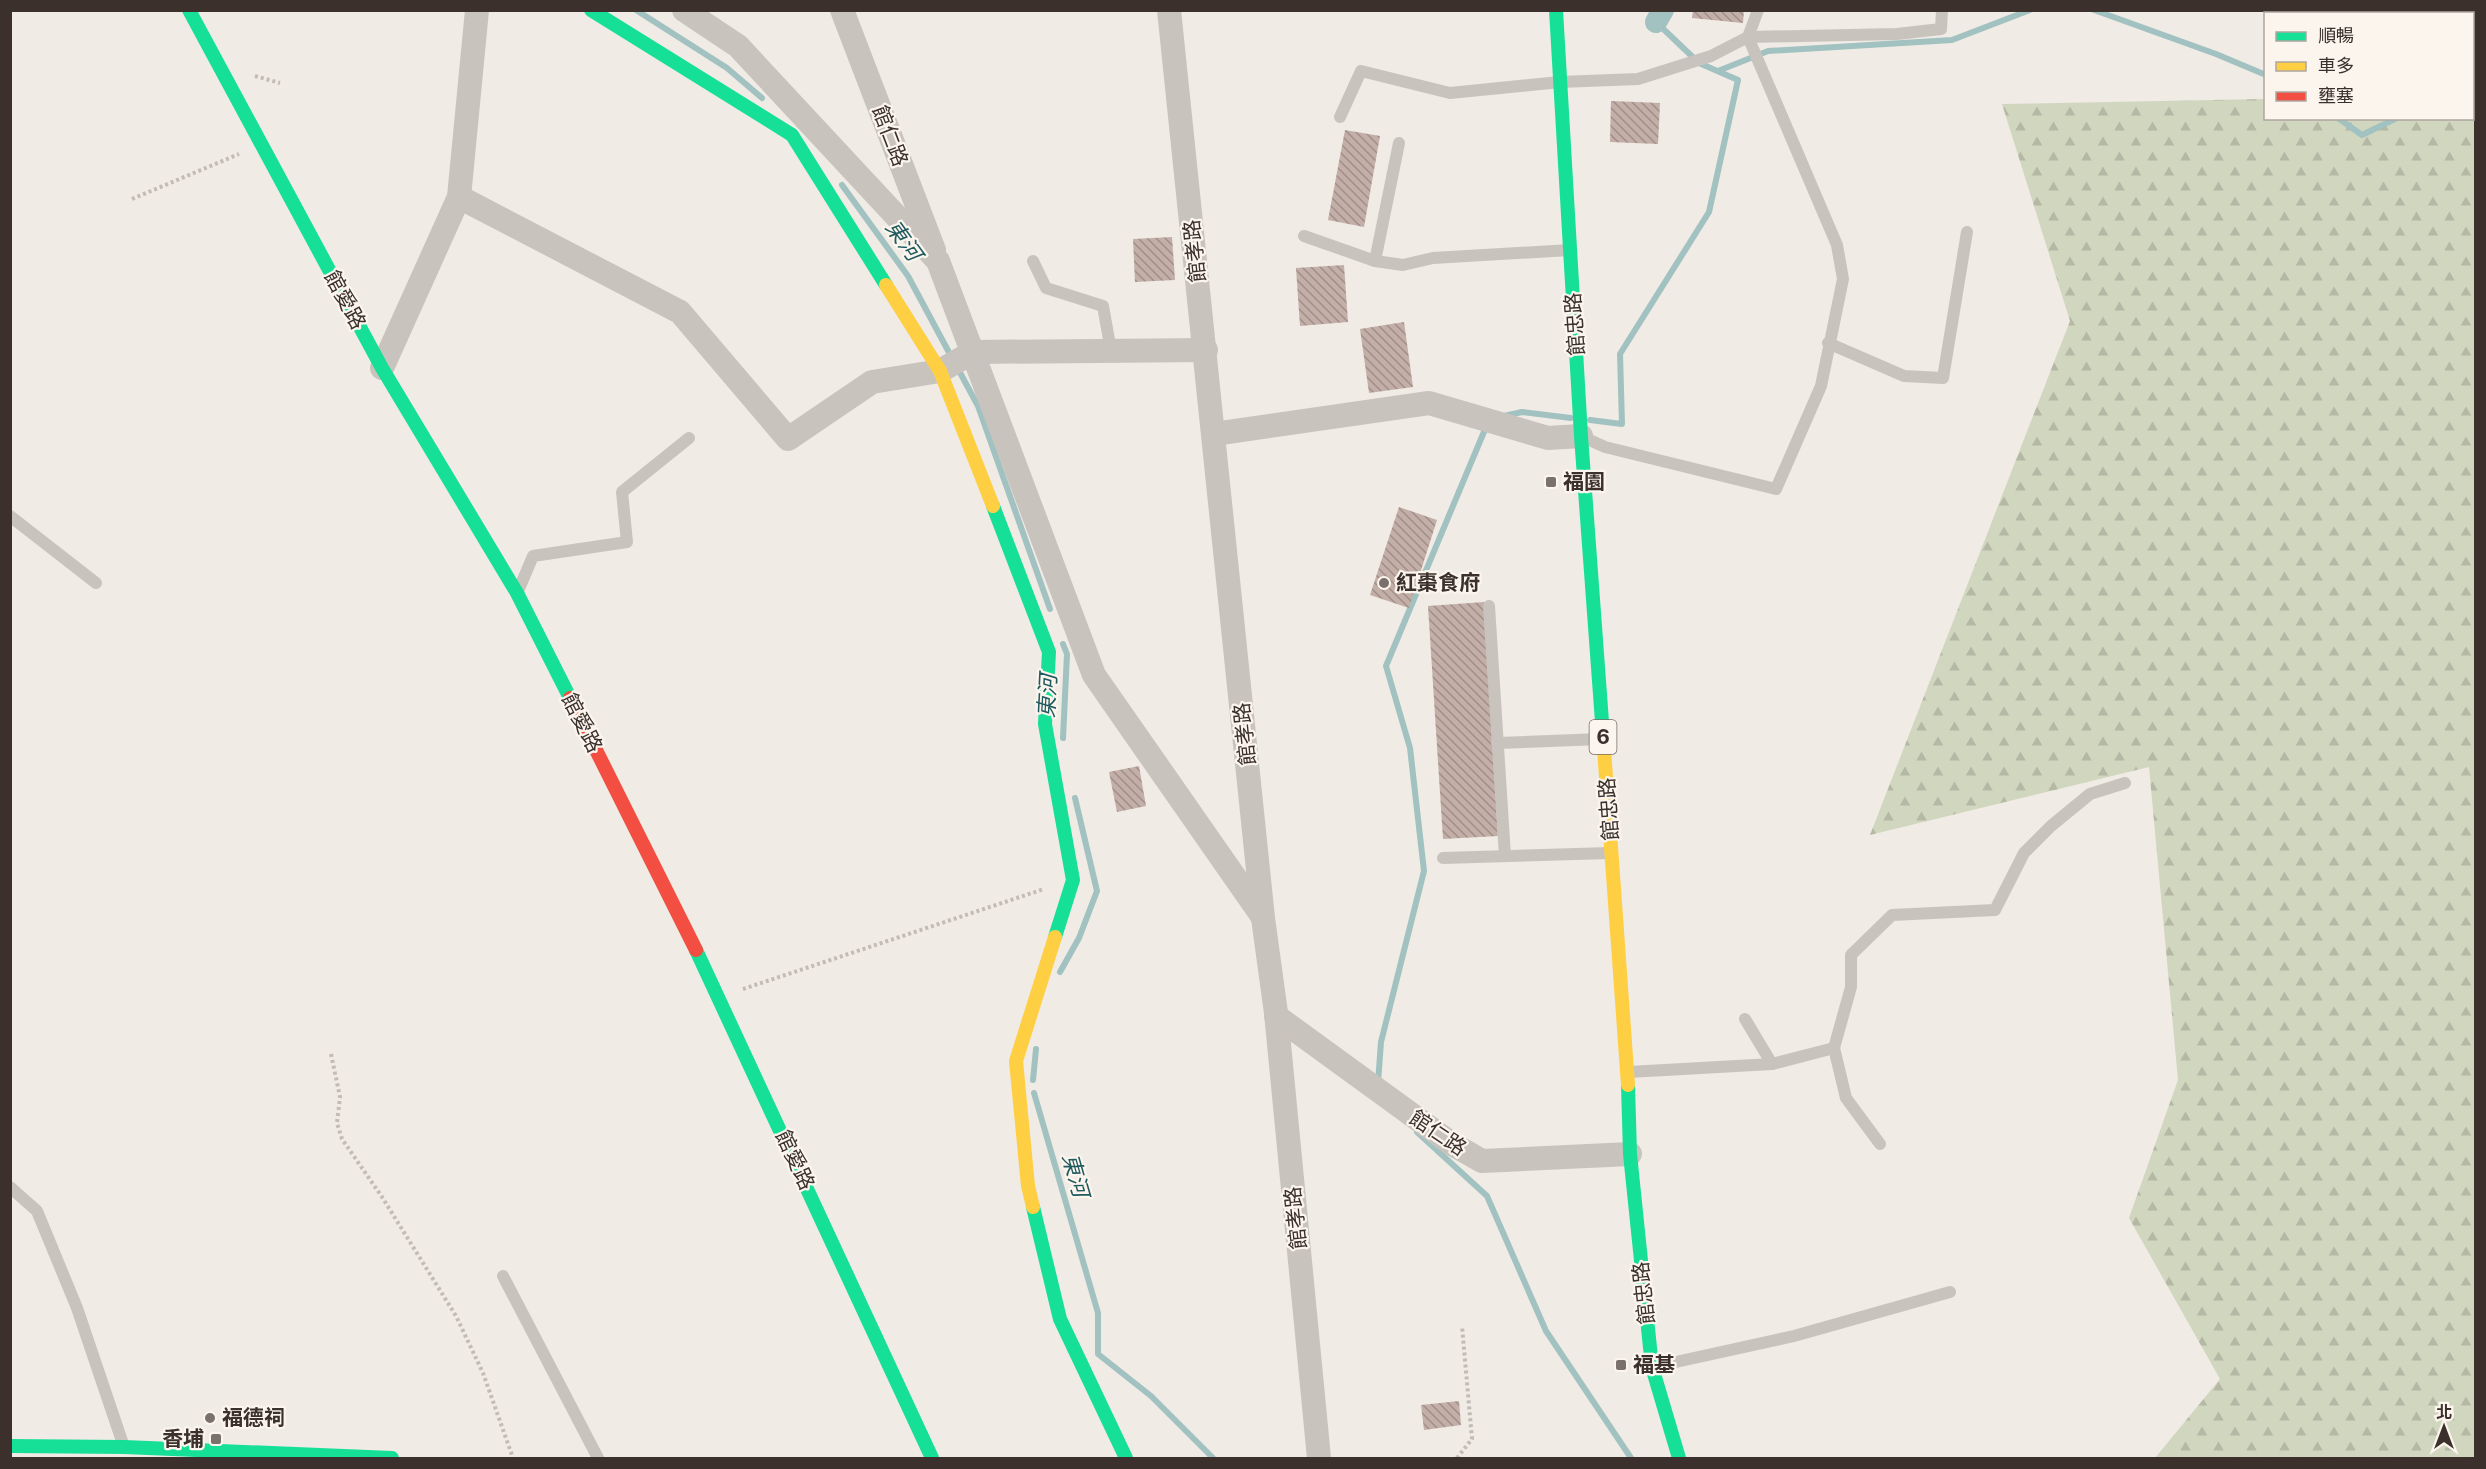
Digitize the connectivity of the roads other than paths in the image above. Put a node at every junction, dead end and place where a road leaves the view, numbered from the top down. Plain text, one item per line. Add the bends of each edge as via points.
1 (189, 10) edge
2 (477, 10) edge
3 (591, 10) edge
4 (684, 10) edge
5 (842, 10) edge
6 (1169, 10) edge
7 (1556, 10) edge
8 (1758, 10) edge
9 (1942, 10) edge
10 (1748, 38) junction
11 (1560, 82) junction
12 (1340, 117) dead end
13 (1399, 144) dead end
14 (459, 197) junction
15 (1967, 232) dead end
16 (1304, 236) dead end
17 (1570, 250) junction
18 (938, 261) junction
19 (1033, 261) dead end
20 (1375, 261) junction
21 (1828, 343) junction
22 (1206, 350) junction
23 (1111, 351) junction
24 (974, 352) junction
25 (382, 368) junction
26 (940, 370) junction
27 (1214, 434) junction
28 (1581, 436) junction
29 (689, 438) dead end
30 (10, 516) edge
31 (96, 583) dead end
32 (517, 593) junction
33 (1489, 606) dead end
34 (1604, 739) junction
35 (1497, 743) junction
36 (2125, 783) dead end
37 (1612, 853) junction
38 (1505, 856) junction
39 (1443, 858) dead end
40 (1263, 918) junction
41 (1276, 1016) junction
42 (1745, 1019) dead end
43 (1834, 1048) junction
44 (1772, 1064) junction
45 (1628, 1072) junction
46 (1880, 1144) dead end
47 (1629, 1154) junction
48 (10, 1187) edge
49 (503, 1276) dead end
50 (1950, 1292) dead end
51 (1652, 1367) junction
52 (10, 1446) edge
53 (124, 1447) junction
54 (95, 1453) edge
55 (392, 1458) edge
56 (598, 1458) edge
57 (932, 1458) edge
58 (1126, 1458) edge
59 (1319, 1458) edge
60 (1679, 1458) edge

1 - 25 street, 館愛路
2 - 14 street
3 - 26 street via 792,135
4 - 18 street via 738,46
5 - 18 street, 館仁路
6 - 22 street, 館孝路
7 - 11 street, 館忠路 / 6
8 - 10 lane
9 - 10 lane via 1941,29
10 - 11 lane via 1710,56 1638,79
10 - 21 lane via 1837,245 1843,279
11 - 12 lane via 1450,93 1360,71
11 - 17 street, 館忠路 / 6
13 - 20 lane
14 - 25 street
14 - 26 street via 680,312 788,439 872,382
15 - 21 lane via 1943,378 1904,376
16 - 20 lane
17 - 20 lane via 1433,258 1403,265
17 - 28 street, 館忠路 / 6
18 - 24 street, 館仁路
19 - 23 lane via 1046,288 1103,306
21 - 28 lane via 1821,386 1776,489 1605,447
22 - 23 street
22 - 27 street, 館孝路
23 - 24 street
24 - 26 street
24 - 40 street, 館仁路 via 1094,675
25 - 32 street, 館愛路
26 - 58 street via 1049,652 1046,724 1073,880 1016,1061 1028,1186 1060,1319
27 - 28 street via 1429,403 1548,438
27 - 40 street, 館孝路
28 - 34 street, 館忠路 / 6
29 - 32 lane via 622,492 627,542 533,556
30 - 31 lane
32 - 57 street, 館愛路 via 720,997
33 - 35 lane
34 - 35 lane
34 - 37 street, 館忠路 / 6
35 - 38 lane
36 - 43 lane via 2090,794 2051,826 2024,853 1995,910 1892,915 1851,955 1851,987
37 - 38 lane
37 - 45 street, 館忠路 / 6
38 - 39 lane
40 - 41 street, 館孝路
41 - 47 street, 館仁路 via 1452,1144 1482,1161
41 - 59 street, 館孝路
42 - 44 lane
43 - 44 lane
43 - 46 lane via 1846,1098
44 - 45 lane
45 - 47 street, 館忠路 / 6
47 - 51 street, 館忠路 / 6
48 - 53 lane via 37,1211 77,1308
49 - 56 lane
50 - 51 lane via 1794,1336
51 - 60 street, 館忠路 / 6
52 - 54 street
53 - 54 street
53 - 55 street

